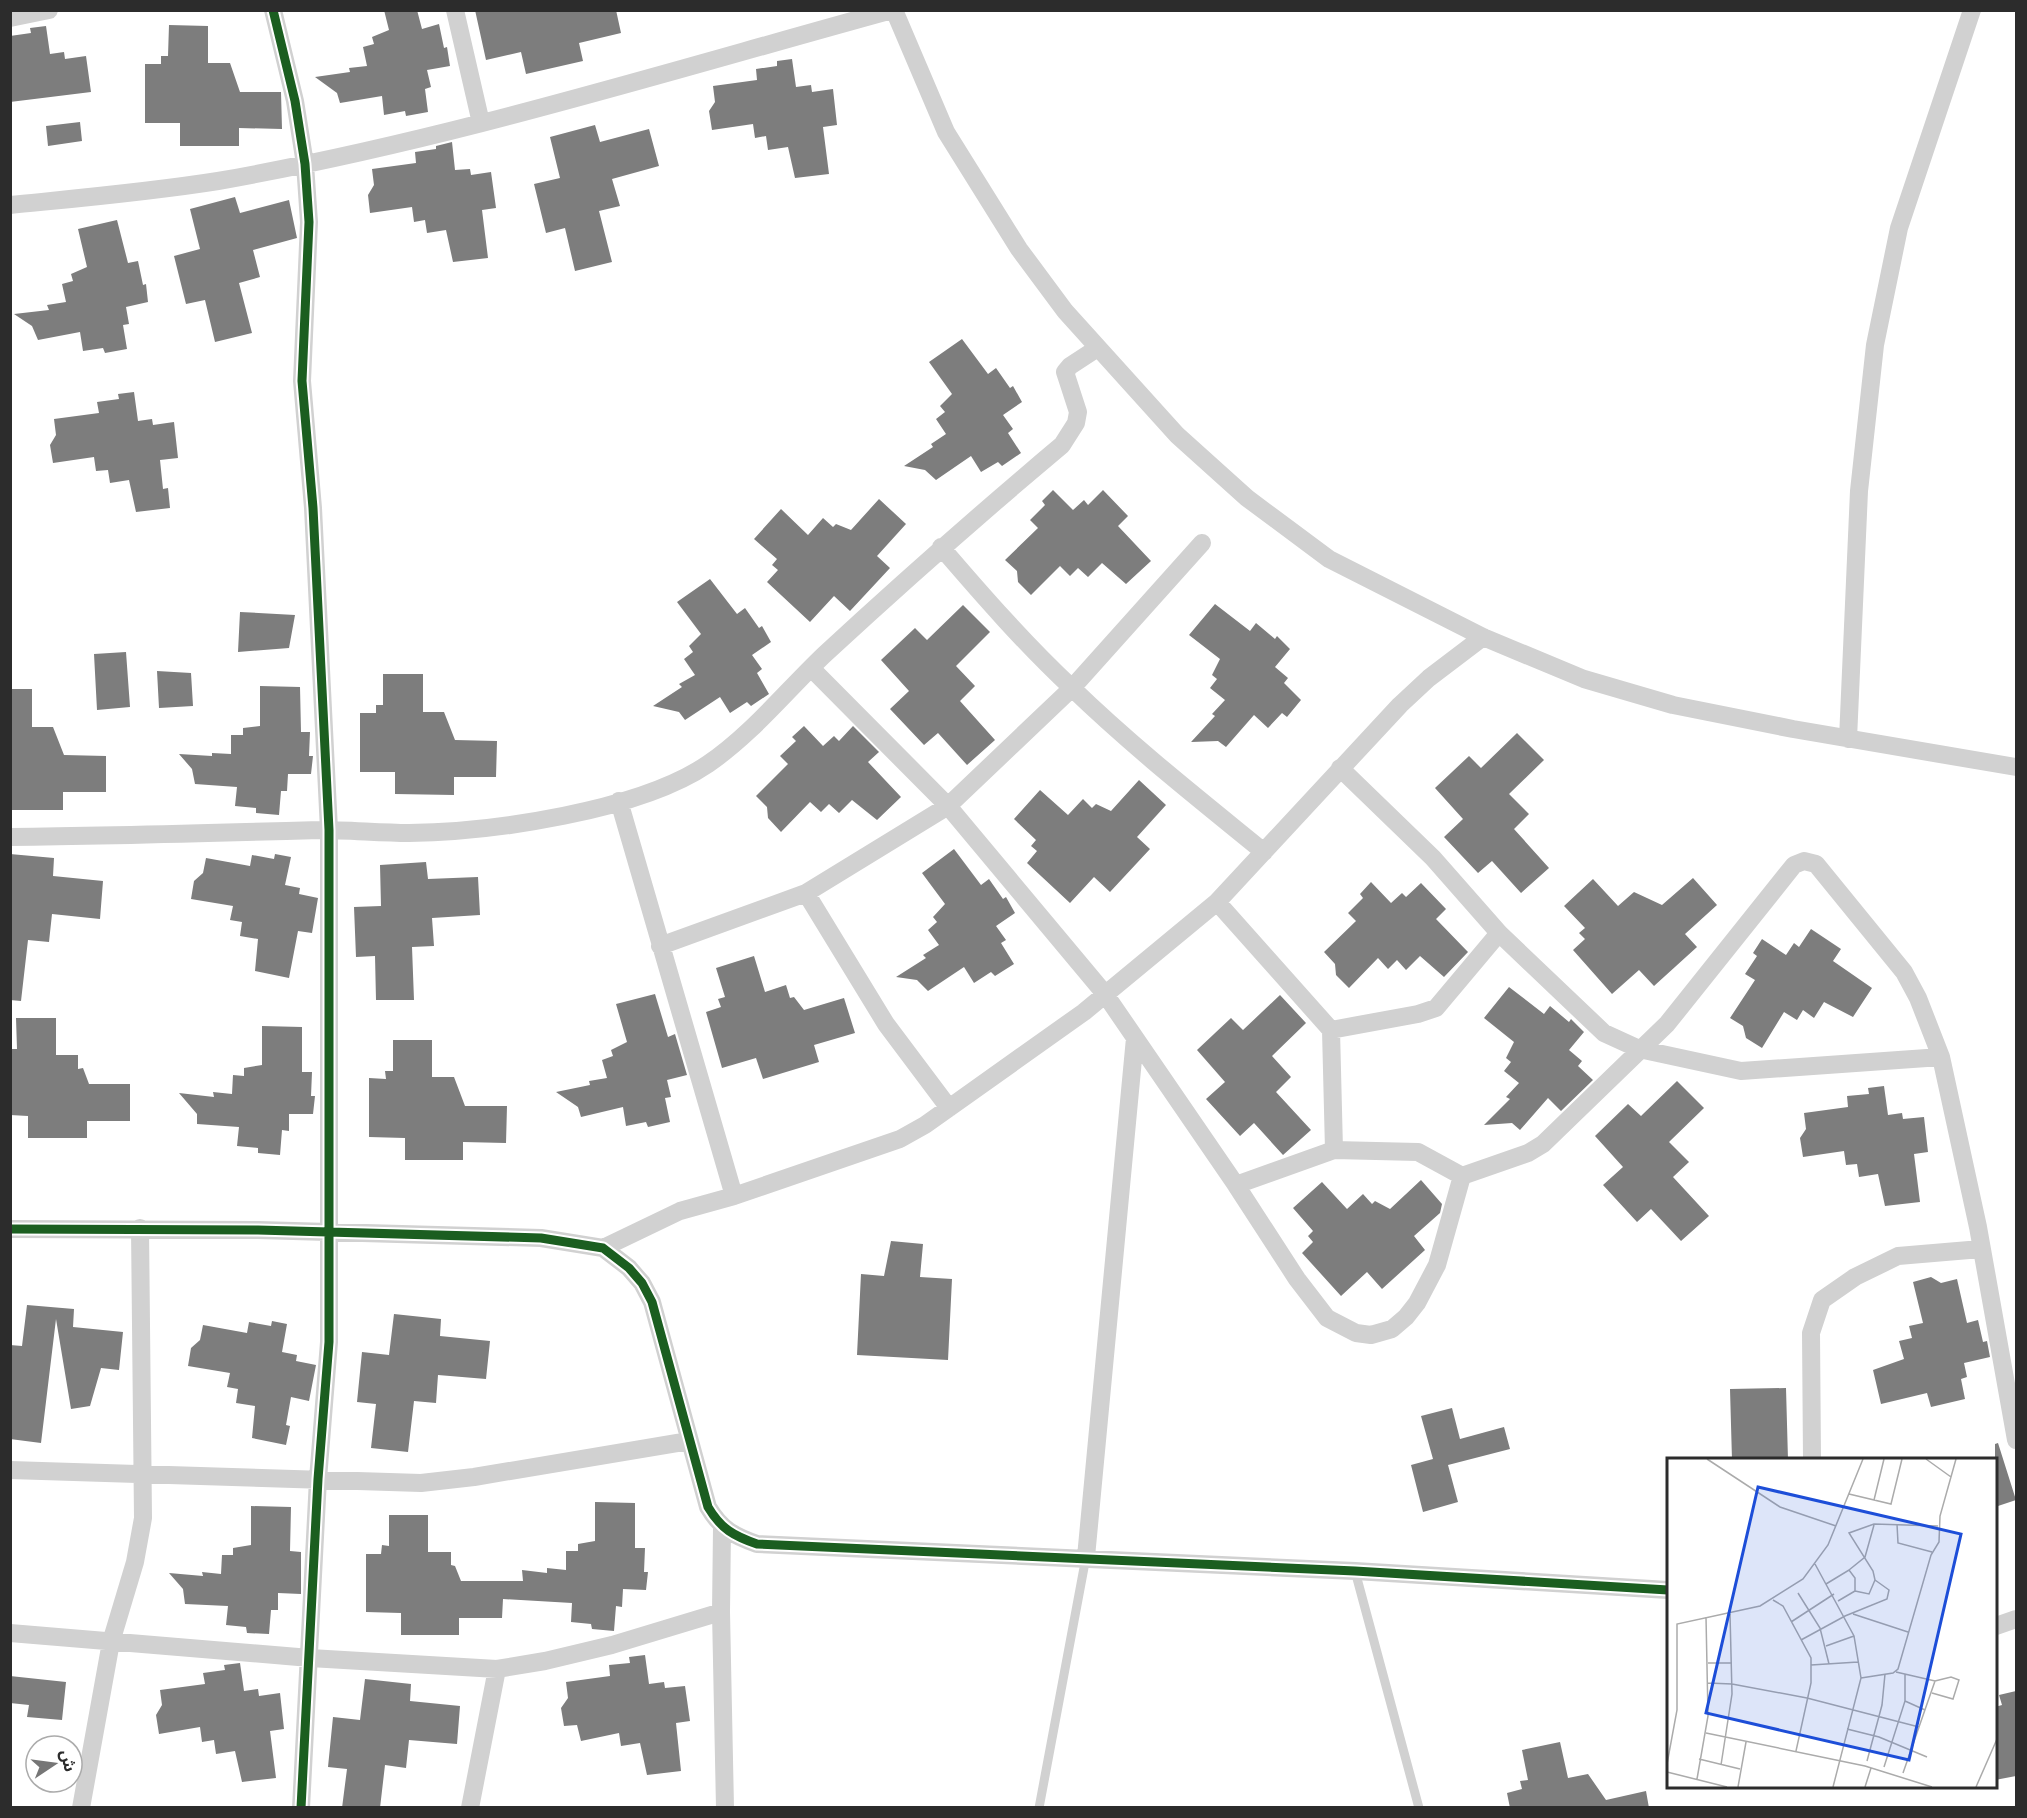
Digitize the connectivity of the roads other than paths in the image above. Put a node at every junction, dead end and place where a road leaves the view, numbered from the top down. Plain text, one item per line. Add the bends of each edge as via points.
1 (49, 10) edge
2 (273, 10) edge
3 (455, 10) edge
4 (893, 10) edge
5 (1972, 10) edge
6 (10, 18) edge
7 (481, 123) junction
8 (305, 164) junction
9 (10, 205) edge
10 (1096, 349) junction
11 (1202, 543) dead end
12 (941, 547) junction
13 (1483, 637) junction
14 (811, 668) junction
15 (1072, 688) junction
16 (1848, 739) junction
17 (2016, 767) edge
18 (1340, 768) junction
19 (619, 801) junction
20 (948, 806) junction
21 (329, 830) junction
22 (10, 837) edge
23 (1264, 852) junction
24 (806, 892) junction
25 (1217, 902) junction
26 (1499, 933) junction
27 (660, 946) junction
28 (1105, 994) junction
29 (1331, 1030) junction
30 (1136, 1038) junction
31 (1639, 1049) junction
32 (1941, 1057) junction
33 (949, 1108) junction
34 (1334, 1150) junction
35 (1462, 1176) junction
36 (1236, 1185) junction
37 (734, 1196) junction
38 (10, 1228) edge
39 (140, 1228) junction
40 (330, 1232) junction
41 (603, 1248) junction
42 (1982, 1249) junction
43 (2016, 1440) edge
44 (689, 1441) junction
45 (1812, 1458) edge
46 (10, 1470) edge
47 (144, 1473) junction
48 (318, 1479) junction
49 (722, 1528) junction
50 (1086, 1557) junction
51 (1356, 1571) junction
52 (1667, 1590) edge
53 (721, 1612) junction
54 (2016, 1618) edge
55 (1997, 1625) edge
56 (10, 1633) edge
57 (111, 1642) junction
58 (310, 1658) junction
59 (496, 1669) junction
60 (81, 1808) edge
61 (301, 1808) edge
62 (470, 1808) edge
63 (725, 1808) edge
64 (1039, 1808) edge
65 (1419, 1808) edge

1 - 6 street
2 - 8 street via 295,101
3 - 7 street
4 - 7 street
4 - 10 street via 946,132 1019,249
5 - 16 street via 1899,228 1875,345 1859,491
7 - 8 street
8 - 9 street via 147,192
8 - 21 street via 309,222 302,381 313,508
10 - 12 street via 1065,372 1078,412 1062,445
10 - 13 street via 1177,435 1247,498 1329,559
11 - 15 street
12 - 14 street
12 - 15 street via 1006,622
13 - 16 street via 1584,679 1673,705
13 - 18 street via 1429,678
14 - 19 street via 740,738 707,764 676,782
14 - 20 street
15 - 20 street
15 - 23 street via 1151,760
16 - 17 street
18 - 23 street
18 - 26 street via 1433,858
19 - 21 street via 543,820 463,831
19 - 27 street
20 - 24 street
20 - 28 street
21 - 22 street
21 - 40 street
23 - 25 street
24 - 27 street
24 - 33 street via 886,1024
25 - 28 street
25 - 29 street
26 - 29 street via 1436,1008
26 - 31 street via 1604,1033
27 - 37 street
28 - 30 street
28 - 33 street
29 - 34 street
30 - 36 street
30 - 50 street
31 - 32 street via 1740,1071
31 - 32 street via 1667,1024 1794,865 1810,861 1904,972
31 - 35 street via 1536,1149
32 - 42 street
33 - 37 street via 900,1139
34 - 35 street via 1418,1152
34 - 36 street
35 - 36 street via 1437,1265 1417,1303 1392,1329 1371,1335 1356,1333 1327,1318
37 - 41 street via 680,1211
38 - 39 street
39 - 40 street
39 - 47 street
40 - 41 street via 541,1238
40 - 48 street via 329,1342
41 - 44 street via 629,1268 652,1302
42 - 43 street
42 - 45 street via 1898,1256 1855,1277 1822,1300 1811,1332
44 - 48 street via 432,1482
44 - 49 street via 708,1507
46 - 47 street
47 - 48 street
47 - 57 street via 143,1518 135,1562
48 - 58 street
49 - 50 street via 757,1544
49 - 53 street
50 - 51 street
50 - 64 lane
51 - 52 street
51 - 65 lane
53 - 59 street via 612,1645
53 - 63 street
54 - 55 street
56 - 57 street
57 - 58 street
57 - 60 street
58 - 59 street
58 - 61 street
59 - 62 street

